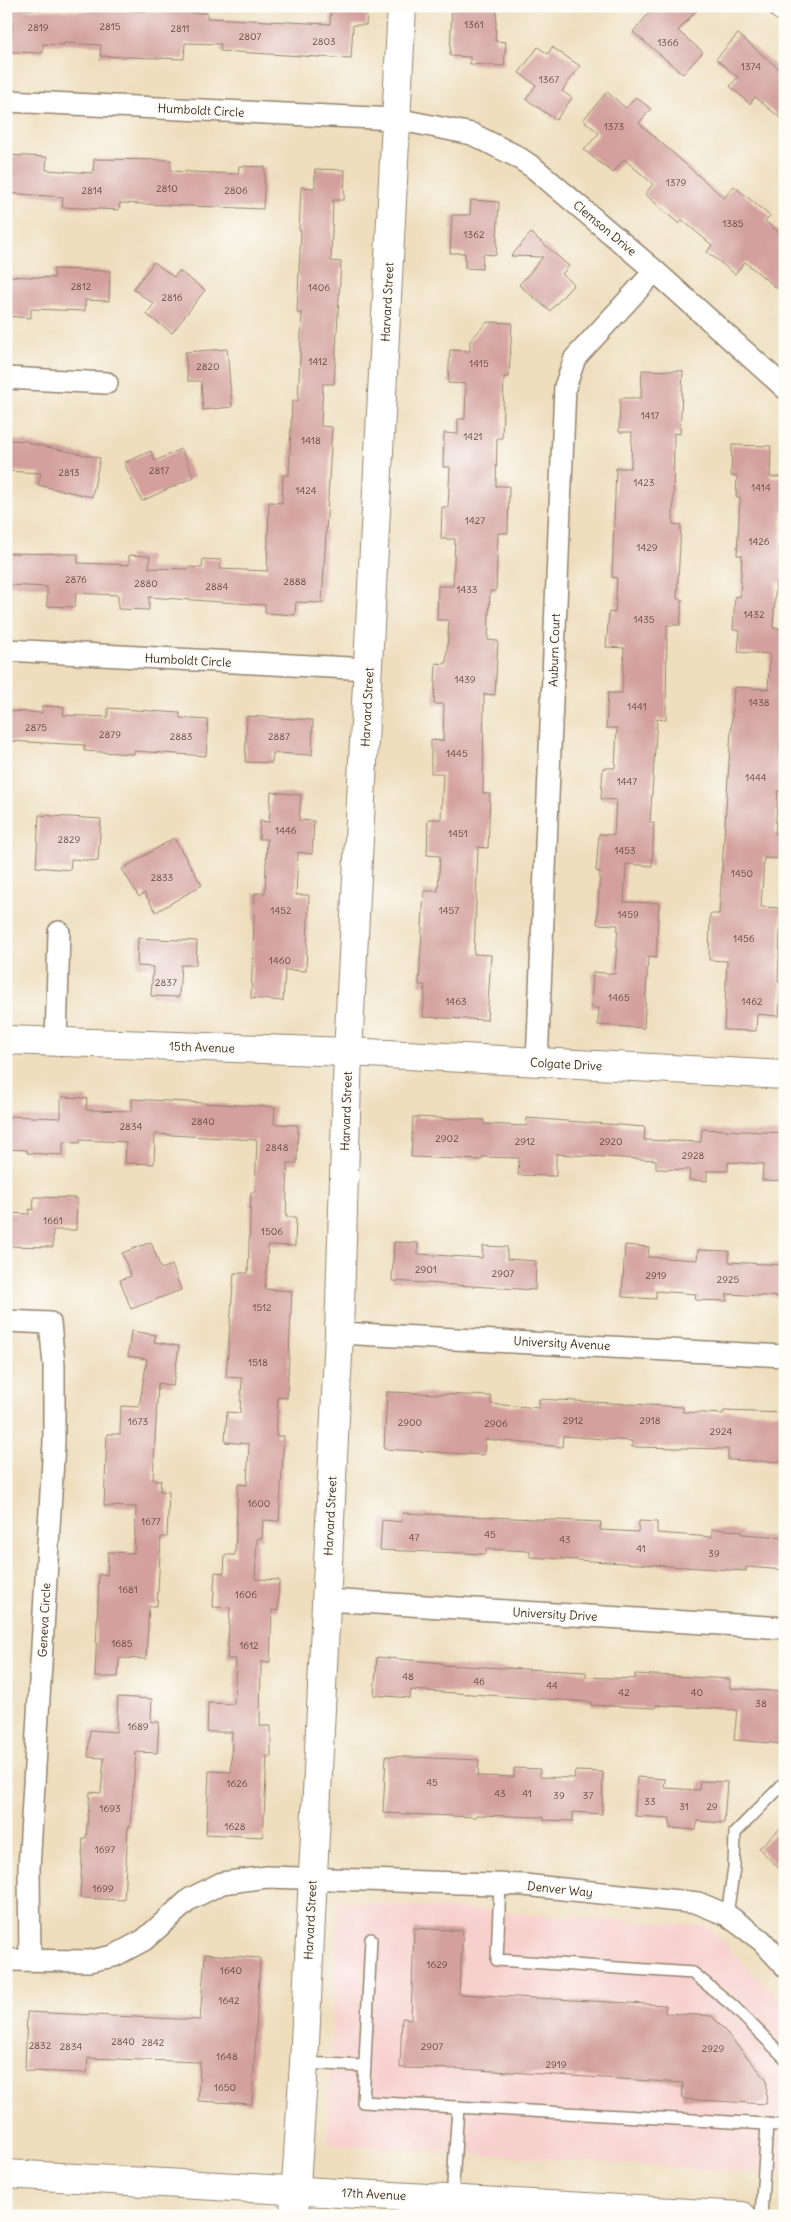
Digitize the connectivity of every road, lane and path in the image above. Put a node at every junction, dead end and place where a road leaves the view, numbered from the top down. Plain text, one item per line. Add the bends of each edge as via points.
1 (402, 6) edge
2 (6, 101) edge
3 (396, 119) junction
4 (656, 271) junction
5 (6, 378) edge
6 (107, 383) dead end
7 (785, 388) edge
8 (6, 650) edge
9 (369, 669) junction
10 (59, 932) dead end
11 (6, 1040) edge
12 (56, 1042) junction
13 (348, 1052) junction
14 (538, 1063) junction
15 (785, 1075) edge
16 (6, 1321) edge
17 (339, 1333) junction
18 (785, 1356) edge
19 (326, 1600) junction
20 (785, 1628) edge
21 (785, 1782) edge
22 (312, 1879) junction
23 (500, 1884) junction
24 (727, 1915) junction
25 (371, 1939) dead end
26 (6, 1960) edge
27 (30, 1960) junction
28 (785, 1966) edge
29 (785, 2058) edge
30 (304, 2063) junction
31 (365, 2066) junction
32 (458, 2107) junction
33 (767, 2124) junction
34 (785, 2126) edge
35 (6, 2174) edge
36 (452, 2199) junction
37 (295, 2203) edge
38 (742, 2216) edge
39 (761, 2216) edge

1 - 3 street, Harvard Street
2 - 3 street, Humboldt Circle
3 - 4 street, Clemson Drive via 472,134 516,156
3 - 9 street, Harvard Street
4 - 7 street, Clemson Drive
4 - 14 street, Auburn Court via 575,358 565,387
5 - 6 street
8 - 9 street, Humboldt Circle
9 - 13 street, Harvard Street
10 - 12 street
11 - 12 street, 15th Avenue
12 - 13 street, 15th Avenue
13 - 14 street, Colgate Drive
13 - 17 street, Harvard Street
14 - 15 street, Colgate Drive
16 - 27 street, Geneva Circle via 50,1323 54,1365 54,1442 29,1869
17 - 18 street, University Avenue
17 - 19 street, Harvard Street
19 - 20 street, University Drive
19 - 22 street, Harvard Street
21 - 24 lane via 735,1833
22 - 23 street, Denver Way
22 - 27 street, Denver Way via 267,1876 222,1883 190,1899 144,1940 114,1956 89,1961
22 - 30 street, Harvard Street
23 - 24 street, Denver Way via 698,1903
23 - 29 lane via 497,1960 693,1973 732,2005
24 - 28 street, Denver Way via 761,1940
25 - 31 lane
26 - 27 street, Denver Way
30 - 31 lane
30 - 37 street, Harvard Street
31 - 32 lane via 363,2102
32 - 33 lane
32 - 36 lane
33 - 34 lane
33 - 39 lane
35 - 37 street, 17th Avenue
36 - 37 street, 17th Avenue
36 - 38 street, 17th Avenue

